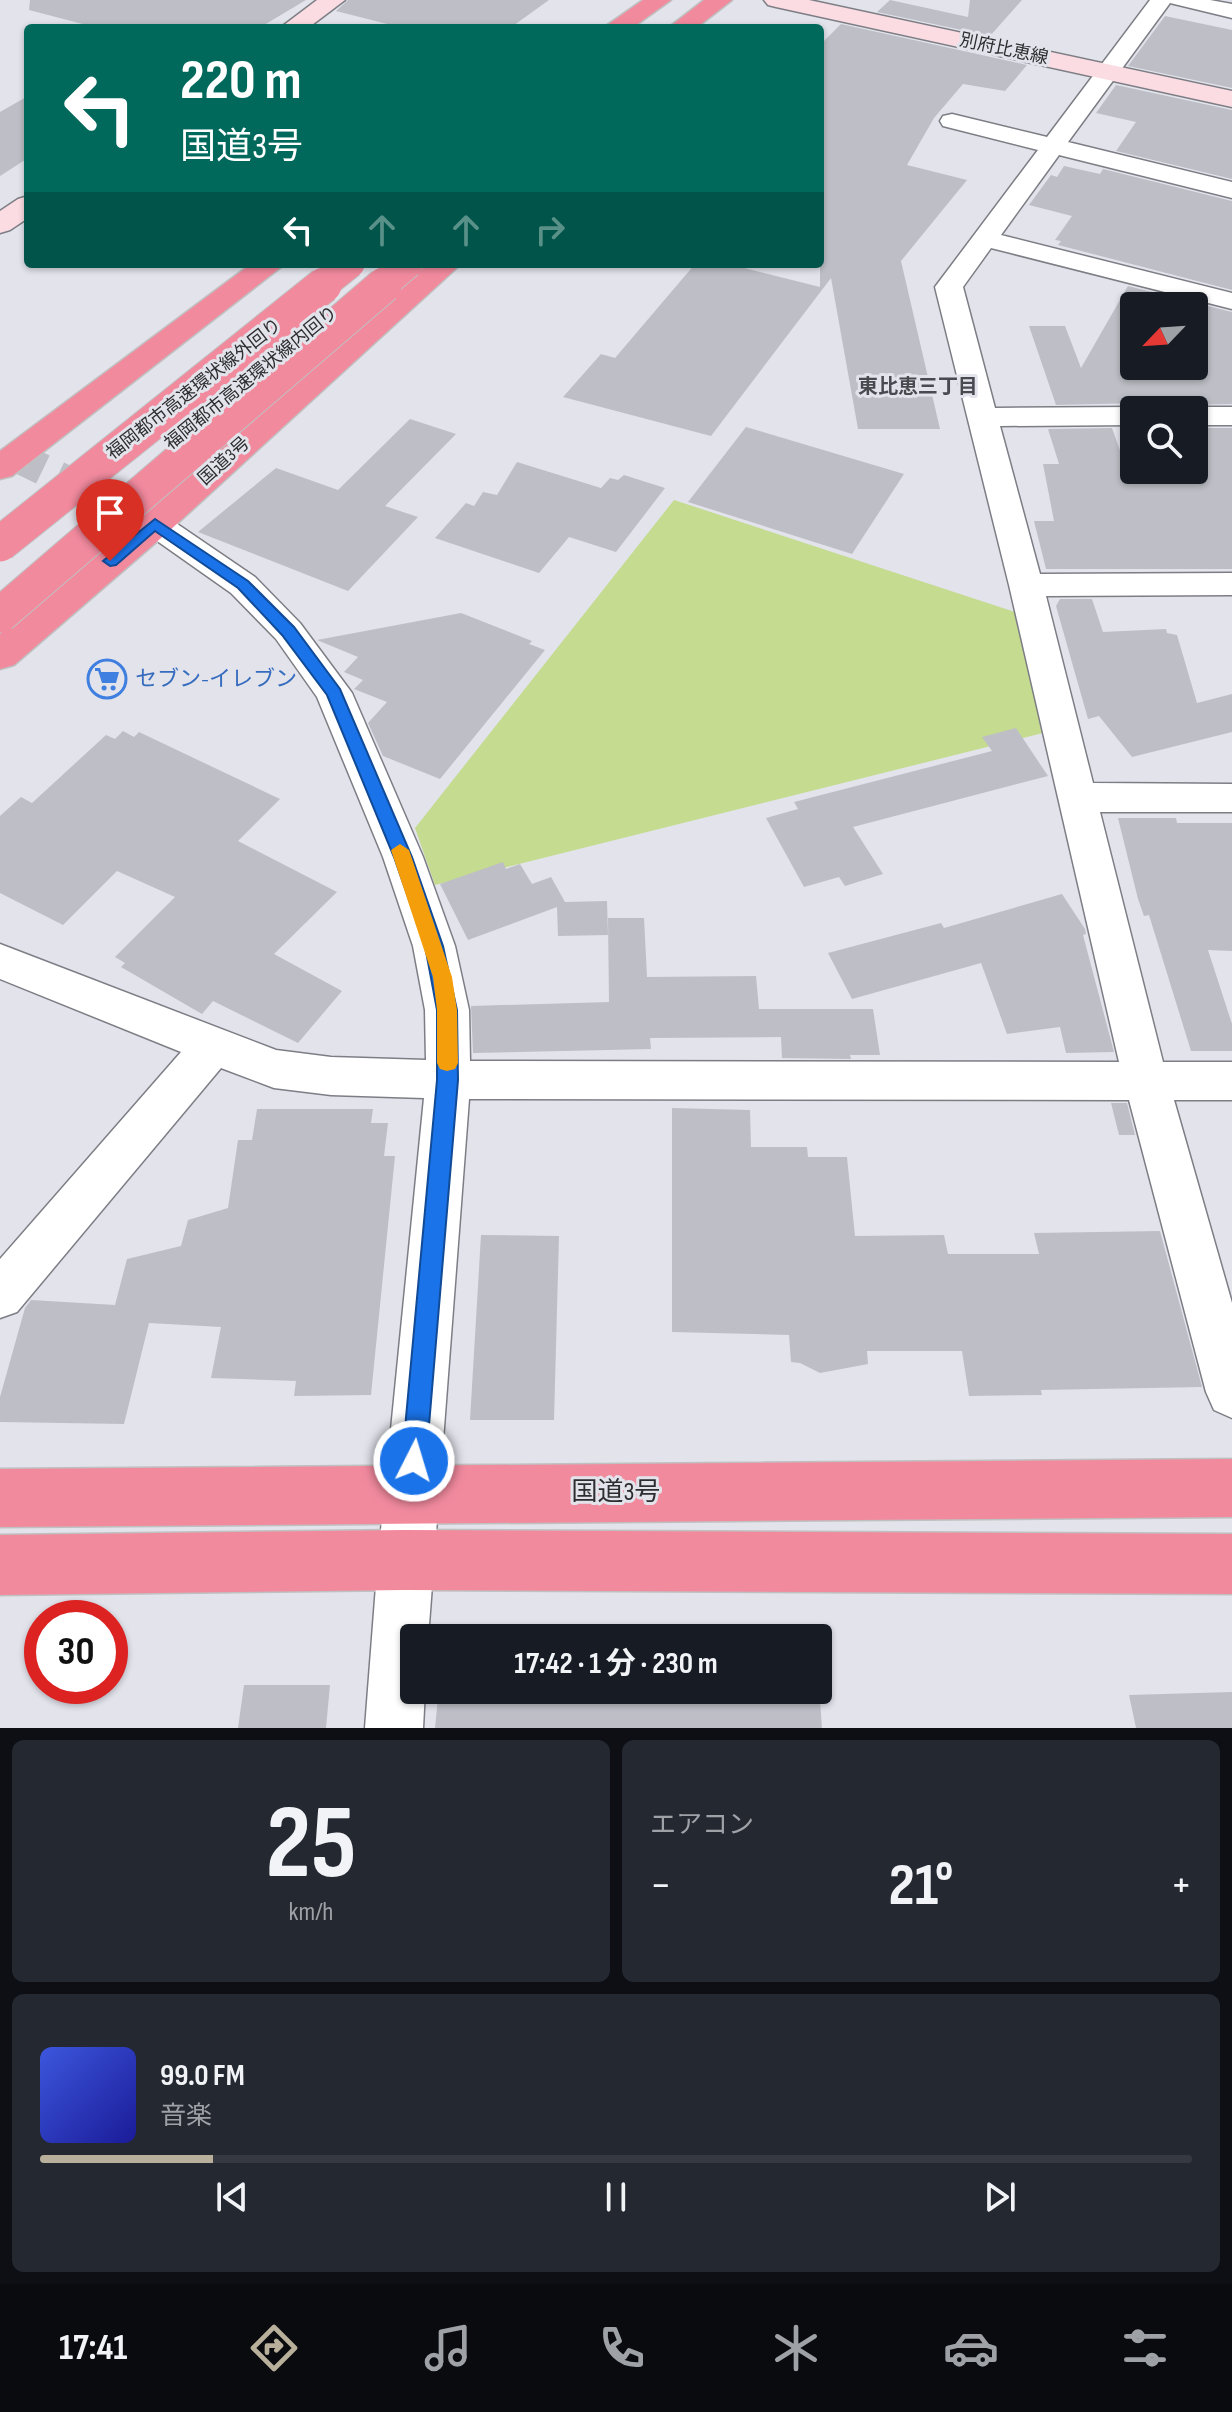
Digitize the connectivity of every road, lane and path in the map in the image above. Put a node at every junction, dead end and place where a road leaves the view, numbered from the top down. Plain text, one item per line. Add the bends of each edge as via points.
1 (333, 0) edge
2 (659, 0) edge
3 (687, 0) edge
4 (776, 0) edge
5 (1161, 0) edge
6 (1178, 0) edge
7 (731, 5) edge
8 (1232, 11) edge
9 (298, 24) edge
10 (621, 24) edge
11 (654, 24) edge
12 (689, 24) edge
13 (721, 24) edge
14 (1106, 72) junction
15 (1232, 99) edge
16 (952, 121) dead end
17 (1051, 147) junction
18 (1232, 190) edge
19 (24, 208) edge
20 (0, 224) edge
21 (986, 239) junction
22 (265, 268) edge
23 (305, 268) edge
24 (346, 268) edge
25 (385, 268) edge
26 (404, 268) edge
27 (442, 268) edge
28 (1232, 301) edge
29 (1120, 416) edge
30 (1208, 416) edge
31 (1232, 416) edge
32 (984, 417) junction
33 (5, 458) edge
34 (0, 509) edge
35 (155, 524) junction
36 (0, 544) edge
37 (0, 583) edge
38 (1232, 584) edge
39 (1026, 585) junction
40 (0, 615) edge
41 (0, 655) edge
42 (1075, 797) junction
43 (1232, 798) edge
44 (0, 961) edge
45 (214, 1045) junction
46 (448, 1080) junction
47 (1146, 1081) junction
48 (1232, 1081) edge
49 (0, 1295) edge
50 (1232, 1392) edge
51 (1232, 1488) edge
52 (411, 1493) junction
53 (0, 1498) edge
54 (405, 1560) junction
55 (1232, 1564) edge
56 (0, 1565) edge
57 (394, 1728) edge

1 - 9 main road
2 - 10 highway
3 - 11 highway
4 - 14 main road, 別府比恵線
5 - 14 street
6 - 8 street
7 - 12 highway
7 - 13 highway
14 - 15 main road, 別府比恵線
14 - 17 street
16 - 17 street
17 - 18 street
17 - 21 street
19 - 20 main road
21 - 28 street
21 - 32 street via 949,287
22 - 33 highway
23 - 34 highway
24 - 36 highway, 福岡都市高速環状線外回り, bridge
25 - 37 highway, 福岡都市高速環状線内回り
26 - 40 highway, bridge
27 - 35 highway, 国道3号
29 - 32 street
30 - 31 street
32 - 39 street
35 - 41 highway, 国道3号
35 - 46 street via 243,585 288,631 334,693 434,946 447,1010
38 - 39 street
39 - 42 street
42 - 43 street
42 - 47 street
44 - 45 street
45 - 46 street via 274,1069
45 - 49 street
46 - 47 street
46 - 52 street
47 - 48 street
47 - 50 street
51 - 52 highway, 国道3号
52 - 53 highway, 国道3号
52 - 54 street
54 - 55 highway
54 - 56 highway
54 - 57 street

